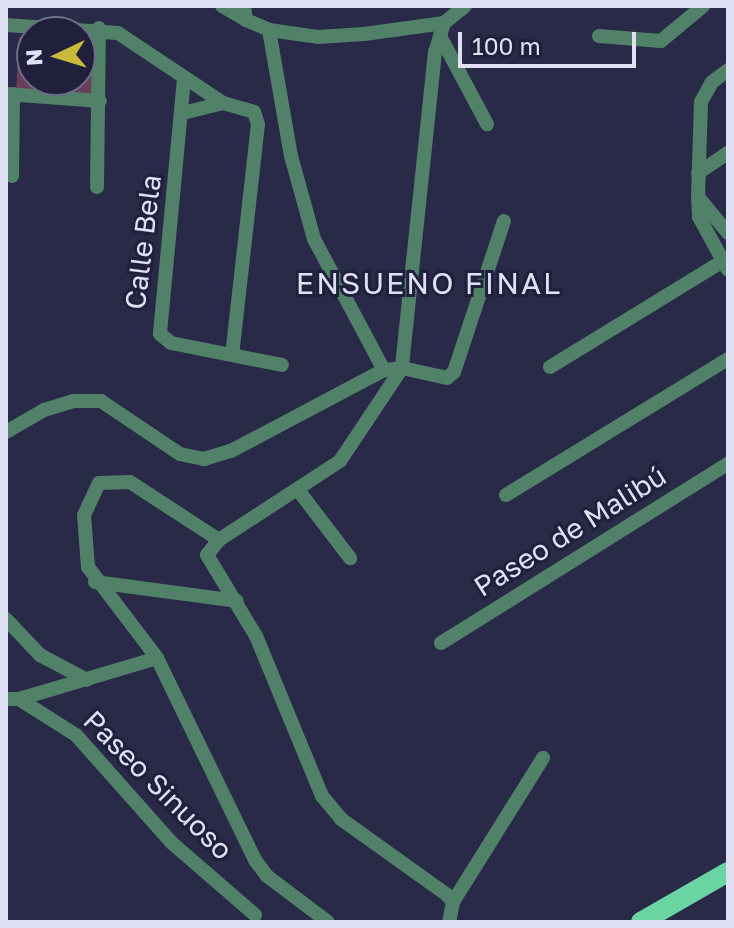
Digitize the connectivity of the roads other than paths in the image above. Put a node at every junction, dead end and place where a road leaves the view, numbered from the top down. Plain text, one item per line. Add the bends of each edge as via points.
1 (222, 6) edge
2 (465, 6) edge
3 (703, 6) edge
4 (245, 13) edge
5 (6, 25) edge
6 (99, 28) junction
7 (269, 30) junction
8 (442, 30) junction
9 (599, 36) dead end
10 (728, 70) edge
11 (184, 79) junction
12 (9, 94) edge
13 (100, 101) junction
14 (223, 103) junction
15 (183, 113) junction
16 (487, 124) dead end
17 (728, 153) edge
18 (698, 173) junction
19 (12, 176) dead end
20 (97, 187) dead end
21 (698, 197) junction
22 (504, 221) dead end
23 (728, 233) edge
24 (726, 263) edge
25 (232, 355) junction
26 (728, 359) edge
27 (282, 365) dead end
28 (550, 367) dead end
29 (392, 368) junction
30 (6, 432) edge
31 (728, 464) edge
32 (298, 490) junction
33 (506, 495) dead end
34 (219, 540) junction
35 (350, 558) dead end
36 (95, 582) junction
37 (237, 601) junction
38 (6, 619) edge
39 (441, 643) dead end
40 (157, 658) junction
41 (87, 680) junction
42 (12, 699) edge
43 (543, 758) dead end
44 (728, 872) edge
45 (453, 902) junction
46 (255, 915) dead end
47 (328, 922) edge
48 (449, 922) edge
49 (641, 922) edge

1 - 4 street
2 - 8 street
3 - 9 street via 661,41
4 - 7 street
5 - 6 street
6 - 11 street via 143,47
6 - 13 street
7 - 8 street via 318,37
7 - 29 street via 291,156 314,239
8 - 16 street
8 - 29 street
10 - 18 street via 712,82 701,102
11 - 14 street
11 - 15 street, Calle Bela
12 - 13 street
12 - 19 street
13 - 20 street
14 - 15 street
14 - 25 street via 254,112 258,124
15 - 25 street, Calle Bela via 160,334 171,343
17 - 18 street
18 - 21 street
21 - 23 street
21 - 24 street via 699,217
22 - 29 street via 454,372 440,379
24 - 28 street
25 - 27 street, Calle Bela
26 - 33 street
29 - 30 street via 231,451 204,459 180,454 101,401 73,401 44,410
29 - 32 street via 355,443 340,461
31 - 39 street, Paseo de Malibú
32 - 34 street
32 - 35 street
34 - 36 street via 144,488 118,481 99,483 87,501 82,532
34 - 37 street via 208,551 208,559
36 - 37 street
36 - 40 street
37 - 45 street via 330,808
38 - 41 street via 40,655
40 - 41 street, Paseo Sinuoso
40 - 47 street via 255,860 285,891
41 - 42 street, Paseo Sinuoso
42 - 46 street, Paseo Sinuoso via 76,735 172,843
43 - 45 street
44 - 49 main road
45 - 48 street

